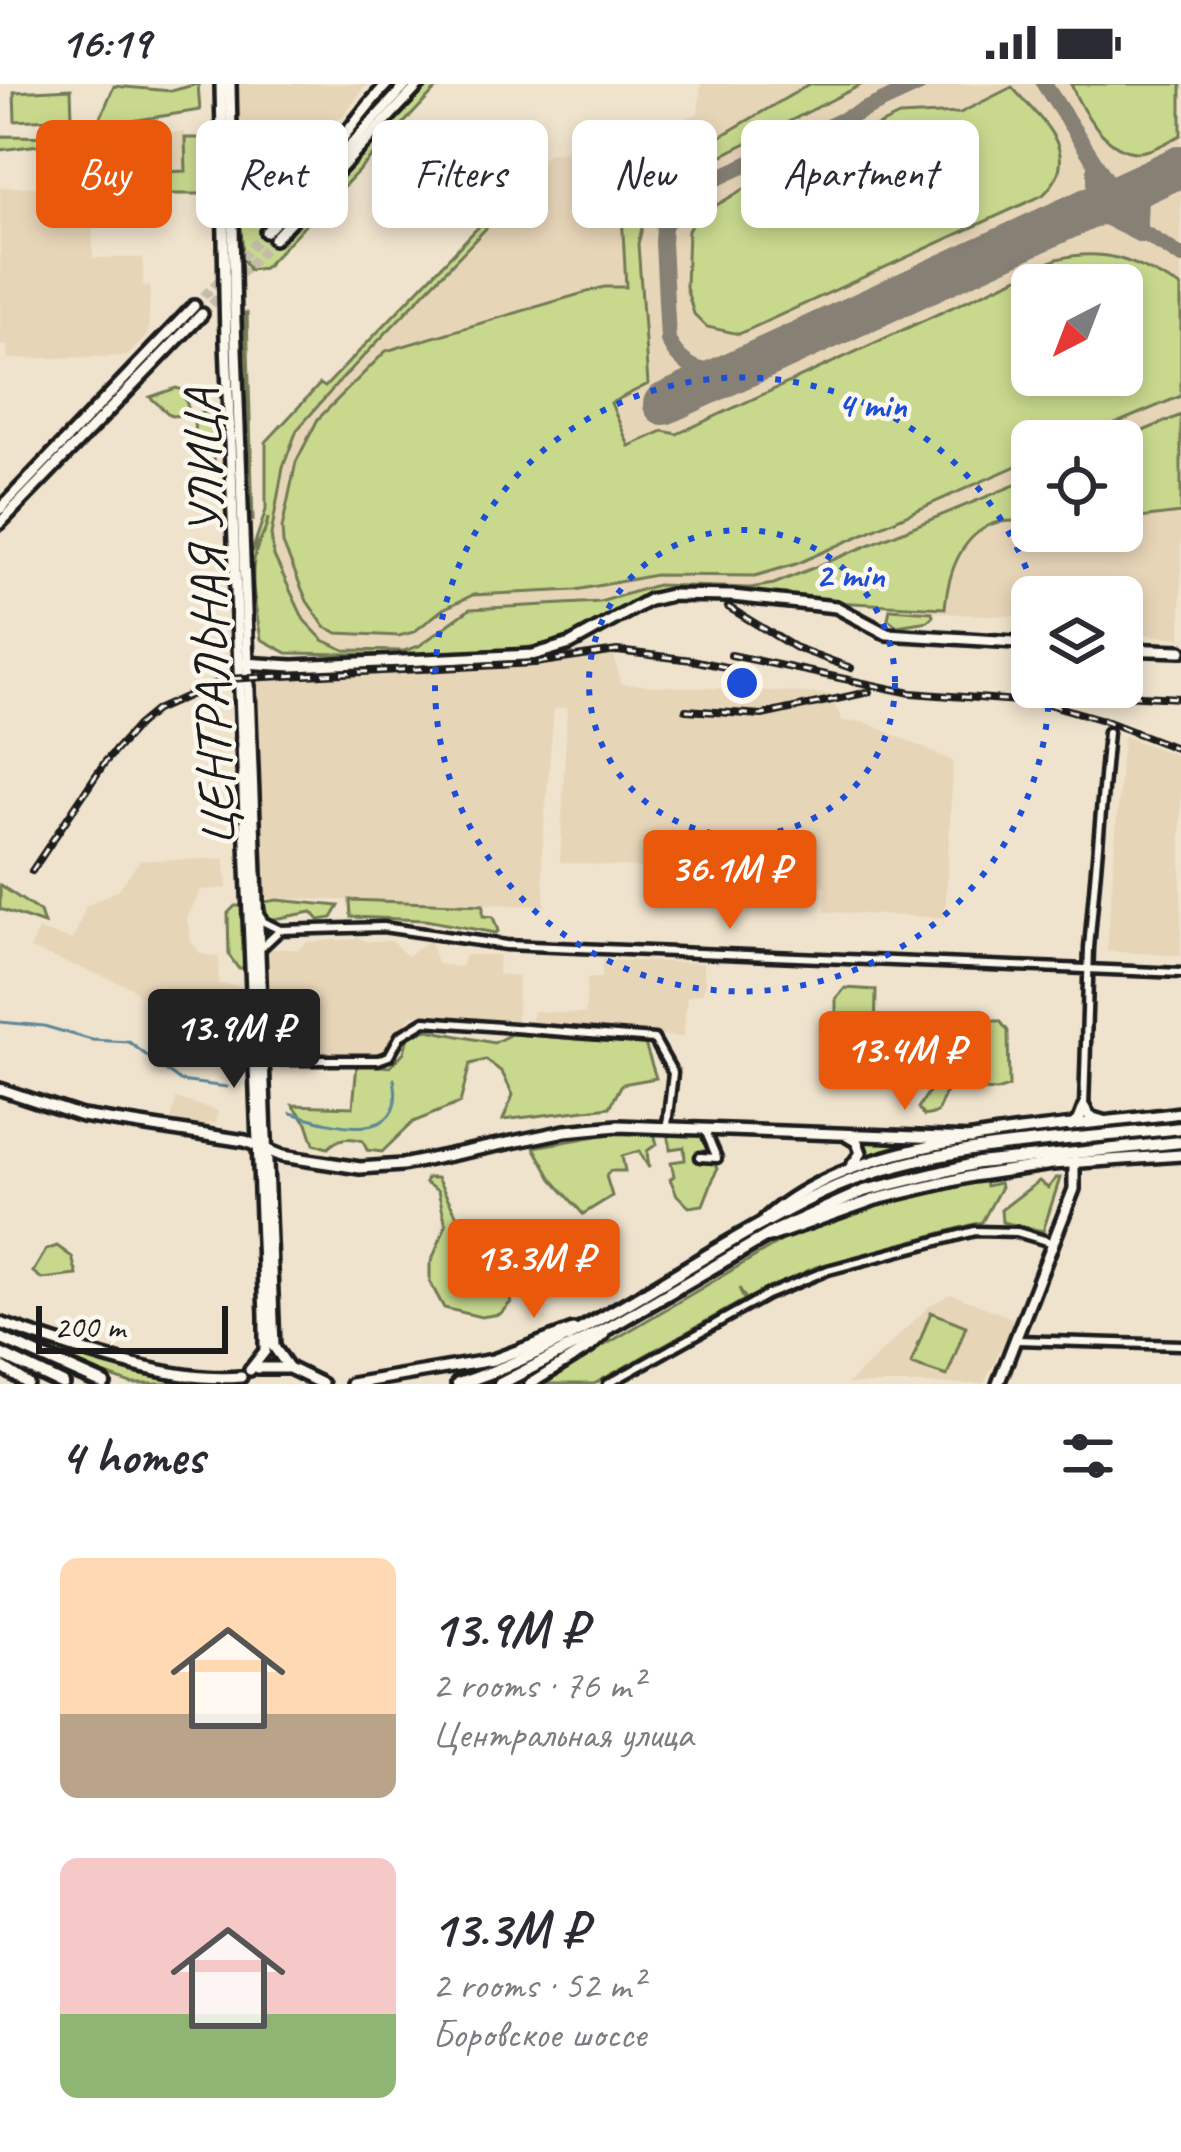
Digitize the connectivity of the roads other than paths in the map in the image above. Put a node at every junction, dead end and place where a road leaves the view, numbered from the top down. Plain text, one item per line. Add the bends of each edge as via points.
1 (221, 84) edge
2 (230, 84) edge
3 (387, 84) edge
4 (407, 84) edge
5 (420, 84) edge
6 (348, 128) edge
7 (348, 150) edge
8 (348, 162) edge
9 (0, 509) edge
10 (0, 523) edge
11 (248, 637) junction
12 (1011, 643) edge
13 (1143, 650) edge
14 (1181, 651) edge
15 (244, 661) junction
16 (281, 665) junction
17 (1108, 732) dead end
18 (258, 913) junction
19 (280, 930) junction
20 (260, 950) junction
21 (1088, 968) junction
22 (1181, 973) edge
23 (264, 1060) junction
24 (0, 1089) edge
25 (1084, 1107) junction
26 (1181, 1121) edge
27 (1108, 1122) junction
28 (668, 1125) junction
29 (703, 1127) junction
30 (1068, 1127) junction
31 (836, 1134) junction
32 (972, 1138) junction
33 (1181, 1142) edge
34 (263, 1147) junction
35 (1181, 1155) edge
36 (700, 1157) dead end
37 (1074, 1162) junction
38 (846, 1172) junction
39 (760, 1232) junction
40 (1054, 1244) junction
41 (0, 1323) edge
42 (584, 1328) junction
43 (610, 1328) junction
44 (0, 1338) edge
45 (1016, 1340) junction
46 (1181, 1345) edge
47 (0, 1354) edge
48 (0, 1366) edge
49 (289, 1368) junction
50 (242, 1377) edge
51 (314, 1382) edge
52 (28, 1384) edge
53 (63, 1384) edge
54 (104, 1384) edge
55 (351, 1384) edge
56 (458, 1384) edge
57 (500, 1384) edge
58 (530, 1384) edge
59 (608, 1384) edge
60 (998, 1384) edge

1 - 15 main road, ЦЕНТРАЛЬНАЯ УЛИЦА
2 - 11 main road, ЦЕНТРАЛЬНАЯ УЛИЦА
3 - 6 main road
4 - 7 main road
5 - 8 main road
9 - 10 main road via 198,310
11 - 15 main road, ЦЕНТРАЛЬНАЯ УЛИЦА
11 - 16 main road
12 - 16 main road via 887,634 836,607 670,595 533,655
13 - 14 main road
15 - 16 main road
15 - 18 main road, ЦЕНТРАЛЬНАЯ УЛИЦА
15 - 34 main road, ЦЕНТРАЛЬНАЯ УЛИЦА
17 - 21 street
18 - 19 street
18 - 20 main road, ЦЕНТРАЛЬНАЯ УЛИЦА
19 - 20 street
19 - 21 street via 383,927 560,949
20 - 23 main road, ЦЕНТРАЛЬНАЯ УЛИЦА
21 - 22 street
21 - 25 street
23 - 28 street via 378,1060 425,1021 654,1039 673,1073
23 - 34 main road, ЦЕНТРАЛЬНАЯ УЛИЦА
24 - 34 main road via 82,1116
25 - 27 main road
25 - 30 main road
26 - 27 main road
26 - 39 main road via 915,1162 842,1184
27 - 30 main road
28 - 29 main road
28 - 34 main road via 565,1131 376,1168 315,1163
29 - 31 main road
29 - 36 street via 717,1158
30 - 32 main road
31 - 32 main road
31 - 38 main road via 860,1150
32 - 38 main road
33 - 39 main road via 918,1175
34 - 49 main road via 274,1347
34 - 50 main road via 266,1341
35 - 37 main road
37 - 39 main road via 914,1188 779,1236
37 - 40 main road via 1075,1186
38 - 39 main road via 802,1192
39 - 42 main road
39 - 43 main road
40 - 45 main road
40 - 59 street via 975,1231 828,1270
41 - 50 main road via 142,1370
42 - 55 main road via 496,1359
42 - 56 main road
43 - 57 main road
43 - 58 main road
44 - 54 main road
45 - 46 street
45 - 60 main road
47 - 53 main road
48 - 52 main road
49 - 50 main road via 265,1366
49 - 51 main road

